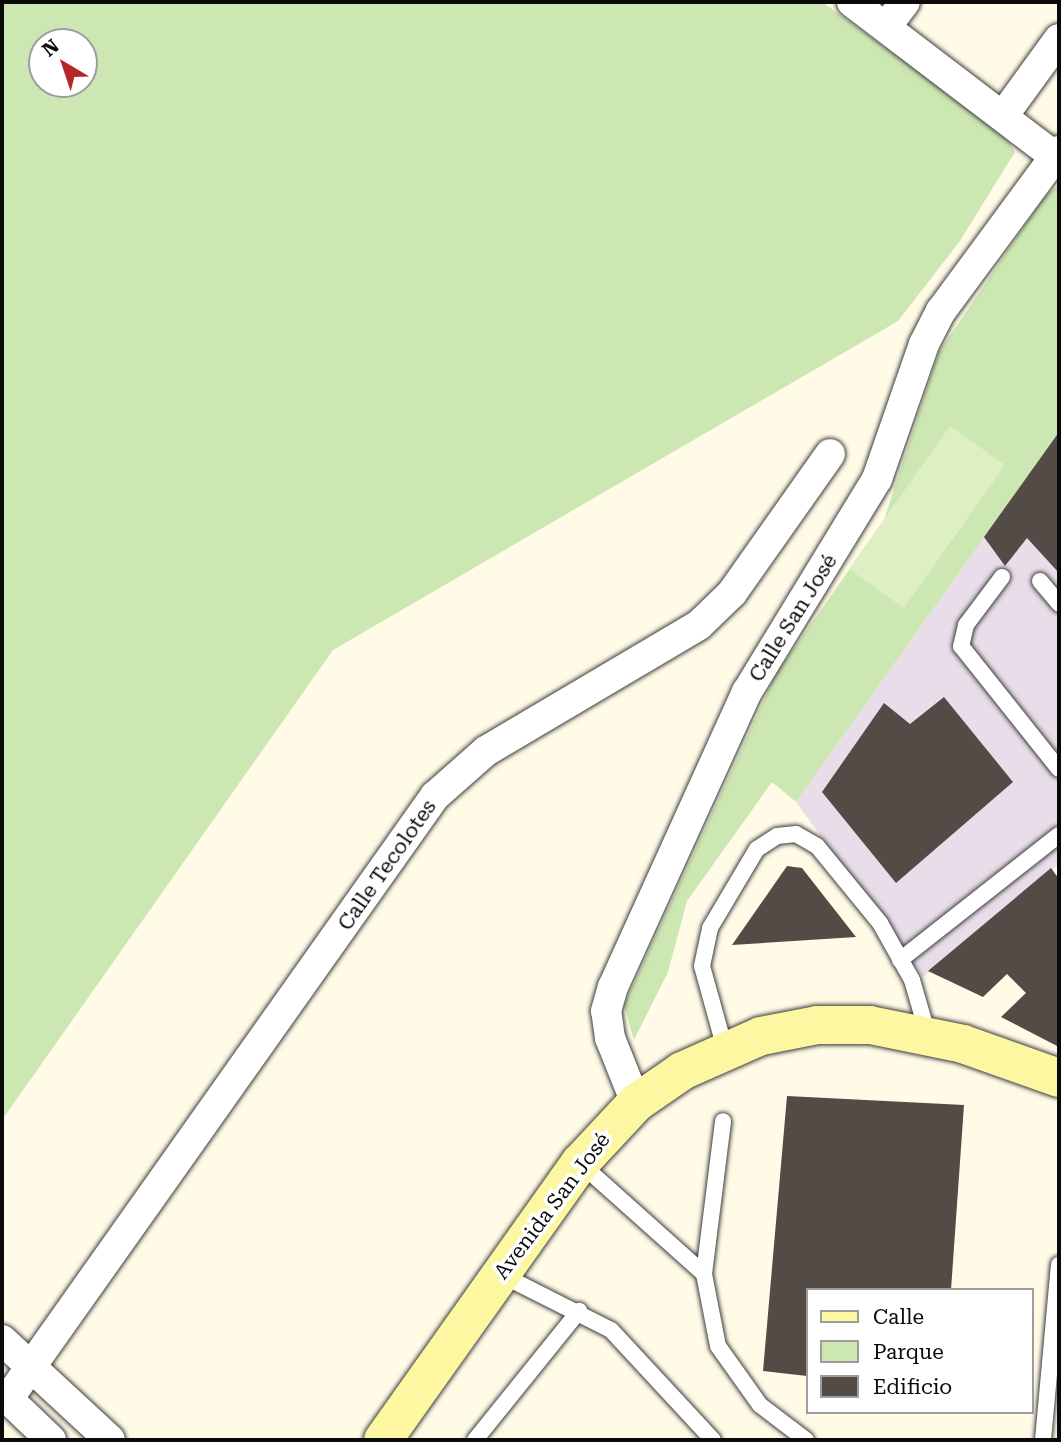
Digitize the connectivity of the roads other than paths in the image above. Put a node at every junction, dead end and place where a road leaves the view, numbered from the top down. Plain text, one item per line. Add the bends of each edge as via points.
1 (852, 2) edge
2 (905, 2) edge
3 (886, 27) junction
4 (1059, 39) edge
5 (1003, 117) junction
6 (1056, 153) edge
7 (830, 454) dead end
8 (1002, 577) dead end
9 (1040, 580) dead end
10 (1059, 604) edge
11 (1059, 769) edge
12 (1059, 835) edge
13 (900, 960) junction
14 (928, 1035) junction
15 (725, 1049) junction
16 (1059, 1078) edge
17 (636, 1103) junction
18 (723, 1121) dead end
19 (580, 1163) junction
20 (1059, 1265) edge
21 (500, 1274) junction
22 (704, 1274) junction
23 (579, 1311) junction
24 (2, 1340) edge
25 (33, 1369) junction
26 (5, 1396) edge
27 (51, 1440) edge
28 (110, 1440) edge
29 (383, 1440) edge
30 (475, 1440) edge
31 (713, 1440) edge
32 (806, 1440) edge
33 (1043, 1440) edge

1 - 3 street
2 - 3 street
3 - 5 street
4 - 5 street
5 - 6 street
6 - 17 street, Calle San José via 929,333 877,479 747,692 613,986 607,1011 610,1038
7 - 25 street, Calle Tecolotes via 732,593 699,625 486,751 435,796
8 - 11 lane via 966,625 961,646
9 - 10 lane
12 - 13 lane
13 - 14 lane
13 - 15 lane via 880,923 817,846 796,834 777,836 757,849 710,929 702,966
14 - 15 main road, Avenida San José via 870,1025 817,1025
14 - 16 main road, Avenida San José
15 - 17 main road, Avenida San José
17 - 19 main road, Avenida San José
18 - 22 lane
19 - 21 main road, Avenida San José
19 - 22 lane
20 - 33 lane
21 - 23 lane
21 - 29 main road, Avenida San José
22 - 32 lane via 718,1346 760,1405
23 - 30 lane
23 - 31 lane via 619,1338
24 - 25 street
25 - 26 street, Calle Tecolotes
25 - 28 street
26 - 27 street

